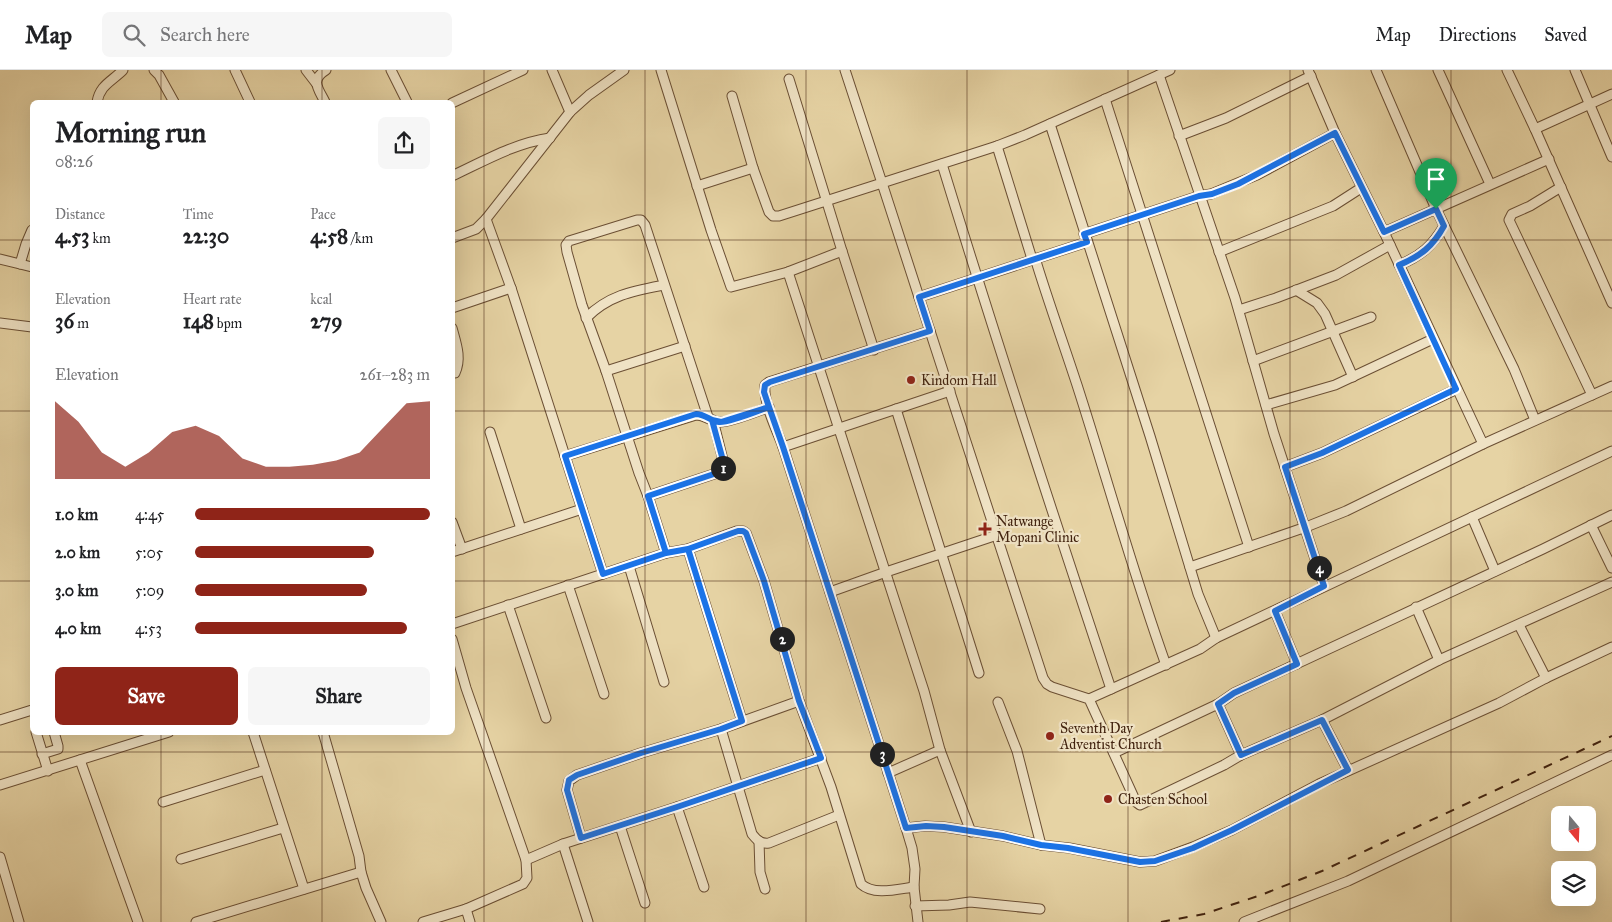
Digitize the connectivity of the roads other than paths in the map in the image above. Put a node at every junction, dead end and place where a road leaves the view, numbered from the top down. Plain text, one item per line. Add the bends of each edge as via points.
1 (123, 70) edge
2 (154, 70) edge
3 (235, 70) edge
4 (306, 70) edge
5 (326, 70) edge
6 (391, 70) edge
7 (522, 70) edge
8 (552, 70) edge
9 (624, 70) edge
10 (661, 70) edge
11 (845, 70) edge
12 (1170, 70) edge
13 (1376, 70) edge
14 (1438, 70) edge
15 (1507, 70) edge
16 (1574, 70) edge
17 (1310, 73) edge
18 (1159, 75) junction
19 (789, 79) dead end
20 (316, 83) junction
21 (1612, 94) edge
22 (732, 96) dead end
23 (1105, 99) junction
24 (97, 100) edge
25 (173, 100) edge
26 (249, 100) edge
27 (324, 100) edge
28 (406, 100) edge
29 (455, 102) edge
30 (1589, 104) junction
31 (570, 112) junction
32 (1050, 124) junction
33 (1535, 129) junction
34 (1335, 133) junction
35 (1179, 136) junction
36 (550, 138) junction
37 (997, 146) junction
38 (1612, 157) edge
39 (1548, 159) junction
40 (942, 164) junction
41 (753, 168) junction
42 (455, 175) edge
43 (882, 183) junction
44 (1490, 184) junction
45 (697, 186) junction
46 (1561, 186) junction
47 (1361, 188) junction
48 (1199, 196) junction
49 (827, 200) junction
50 (1436, 209) junction
51 (1141, 215) junction
52 (486, 219) junction
53 (1444, 226) junction
54 (1384, 232) junction
55 (30, 235) edge
56 (455, 235) edge
57 (1086, 238) junction
58 (1390, 245) junction
59 (842, 251) junction
60 (1219, 252) junction
61 (1033, 259) junction
62 (0, 260) edge
63 (20, 264) junction
64 (1399, 265) junction
65 (30, 266) edge
66 (788, 272) junction
67 (977, 279) junction
68 (664, 285) junction
69 (511, 288) junction
70 (1296, 290) junction
71 (919, 297) junction
72 (1612, 303) edge
73 (455, 307) edge
74 (1238, 310) junction
75 (1371, 317) dead end
76 (586, 318) junction
77 (0, 323) edge
78 (30, 327) edge
79 (930, 331) junction
80 (1333, 331) junction
81 (1433, 339) junction
82 (455, 341) edge
83 (685, 346) junction
84 (874, 350) junction
85 (1253, 361) junction
86 (819, 366) junction
87 (606, 371) junction
88 (455, 373) edge
89 (1353, 376) junction
90 (1612, 386) edge
91 (1456, 389) junction
92 (950, 391) junction
93 (1592, 395) junction
94 (1266, 406) junction
95 (769, 407) junction
96 (896, 409) junction
97 (710, 419) junction
98 (1535, 420) junction
99 (839, 428) junction
100 (490, 432) dead end
101 (627, 436) junction
102 (1483, 444) junction
103 (783, 447) junction
104 (1612, 451) edge
105 (565, 456) junction
106 (1285, 467) junction
107 (648, 496) junction
108 (582, 509) junction
109 (1612, 515) edge
110 (1472, 517) junction
111 (1591, 524) junction
112 (1306, 527) junction
113 (521, 529) junction
114 (455, 530) edge
115 (998, 535) junction
116 (1249, 547) junction
117 (462, 549) junction
118 (688, 549) junction
119 (455, 551) edge
120 (666, 553) junction
121 (942, 554) junction
122 (629, 566) junction
123 (1190, 567) junction
124 (1612, 568) edge
125 (1495, 571) junction
126 (886, 572) junction
127 (603, 574) junction
128 (1612, 582) edge
129 (568, 586) junction
130 (1324, 586) junction
131 (830, 592) junction
132 (508, 605) junction
133 (1416, 607) junction
134 (1275, 611) junction
135 (455, 623) edge
136 (1519, 625) junction
137 (1216, 638) junction
138 (1612, 648) edge
139 (455, 650) edge
140 (1439, 660) junction
141 (1297, 664) junction
142 (1166, 665) junction
143 (979, 673) dead end
144 (1546, 678) junction
145 (664, 682) dead end
146 (1111, 689) junction
147 (604, 694) dead end
148 (1089, 699) junction
149 (799, 701) junction
150 (998, 702) dead end
151 (1218, 704) junction
152 (30, 713) edge
153 (546, 718) dead end
154 (0, 720) edge
155 (1322, 720) junction
156 (742, 721) junction
157 (721, 729) junction
158 (37, 735) edge
159 (55, 735) edge
160 (153, 735) edge
161 (254, 735) edge
162 (324, 735) edge
163 (940, 750) junction
164 (1114, 753) junction
165 (42, 754) junction
166 (1241, 755) junction
167 (1612, 755) edge
168 (821, 758) junction
169 (80, 760) junction
170 (265, 770) junction
171 (1348, 770) junction
172 (48, 771) junction
173 (888, 773) junction
174 (0, 785) edge
175 (737, 786) junction
176 (163, 802) dead end
177 (677, 807) junction
178 (839, 816) junction
179 (620, 826) junction
180 (283, 828) junction
181 (906, 828) junction
182 (971, 832) junction
183 (581, 838) junction
184 (759, 841) junction
185 (563, 844) junction
186 (1041, 845) junction
187 (0, 857) edge
188 (181, 859) dead end
189 (526, 860) junction
190 (361, 872) junction
191 (704, 887) dead end
192 (914, 887) junction
193 (304, 889) junction
194 (765, 889) dead end
195 (645, 903) dead end
196 (915, 906) junction
197 (1040, 908) dead end
198 (466, 909) junction
199 (19, 922) edge
200 (138, 922) edge
201 (196, 922) edge
202 (381, 922) edge
203 (423, 922) edge
204 (470, 922) edge
205 (588, 922) edge
206 (918, 922) edge
207 (1244, 922) edge

1 - 24 street via 101,88
2 - 25 street
3 - 26 street
4 - 20 street
5 - 20 street
6 - 28 street
7 - 29 street
8 - 31 street
9 - 31 street
10 - 45 street
11 - 43 street
12 - 18 street
13 - 50 street
14 - 44 street
15 - 33 street
16 - 30 street
17 - 34 street
17 - 35 street via 1226,118
18 - 23 street
18 - 35 street
19 - 49 street
20 - 27 street
21 - 30 street
22 - 41 street
23 - 32 street
23 - 51 street
30 - 33 street
30 - 38 street
31 - 36 street
32 - 37 street
32 - 57 street
33 - 39 street
34 - 47 street
34 - 48 street via 1244,181
35 - 48 street
36 - 42 street via 495,155
36 - 52 street
37 - 40 street
37 - 61 street
39 - 44 street
39 - 46 street
40 - 43 street
40 - 67 street
41 - 45 street
41 - 49 street via 773,216
43 - 49 street
43 - 71 street
44 - 50 street
45 - 66 street via 731,287
46 - 72 street
46 - 93 street via 1512,214 1509,220
47 - 54 street
47 - 60 street via 1324,210
48 - 51 street
48 - 60 street
49 - 59 street
50 - 53 street
50 - 54 street
51 - 57 street
51 - 116 street
52 - 56 street via 476,229
52 - 69 street
53 - 64 street via 1429,247
53 - 98 street via 1514,369
54 - 58 street
55 - 63 street
57 - 61 street
57 - 123 street
58 - 64 street
58 - 70 street via 1336,275
59 - 66 street
59 - 84 street
60 - 74 street
61 - 67 street
61 - 142 street
62 - 63 street
63 - 65 street
64 - 81 street
66 - 86 street
67 - 71 street
67 - 146 street
68 - 76 street via 604,302
68 - 76 street via 641,220 570,241 566,252
68 - 83 street
69 - 73 street
69 - 105 street
70 - 74 street
70 - 80 street via 1318,303
71 - 79 street
74 - 85 street
75 - 80 street
76 - 87 street
77 - 78 street
79 - 84 street
79 - 92 street
80 - 85 street
80 - 89 street
81 - 89 street
81 - 91 street
82 - 88 street via 459,359
83 - 87 street
83 - 97 street
84 - 86 street
85 - 94 street
86 - 95 street via 765,385
86 - 99 street
87 - 101 street
89 - 94 street via 1335,385
90 - 93 street
91 - 102 street
91 - 106 street via 1322,453
92 - 96 street
92 - 115 street
93 - 98 street
94 - 106 street
95 - 97 street via 721,422
95 - 103 street
96 - 99 street
96 - 121 street
97 - 101 street via 696,414
97 - 107 street via 724,464 720,472
98 - 102 street
99 - 103 street
99 - 126 street
100 - 113 street
101 - 105 street
101 - 107 street
102 - 112 street
103 - 131 street
104 - 110 street
105 - 108 street
106 - 112 street
107 - 120 street
108 - 113 street
108 - 127 street
109 - 111 street
110 - 125 street
110 - 130 street
111 - 124 street
111 - 125 street
112 - 116 street
112 - 130 street
113 - 117 street
114 - 117 street
115 - 121 street
115 - 148 street via 1043,678 1052,687
116 - 123 street
117 - 119 street
118 - 120 street
118 - 149 street via 738,531 746,533 767,590
118 - 156 street
120 - 122 street
121 - 126 street
121 - 143 street
122 - 127 street
122 - 145 street
123 - 137 street
125 - 133 street
126 - 131 street
126 - 163 street
127 - 129 street
128 - 136 street
129 - 132 street
129 - 147 street
130 - 134 street
131 - 173 street
132 - 135 street
132 - 153 street
133 - 140 street
133 - 141 street
134 - 137 street
134 - 141 street
136 - 140 street
136 - 144 street
137 - 142 street
138 - 144 street
139 - 189 street
140 - 155 street
141 - 151 street via 1234,693
142 - 146 street
144 - 171 street via 1499,703
146 - 148 street
148 - 164 street
149 - 156 street
149 - 168 street
150 - 186 street via 1016,751
151 - 164 street
151 - 166 street
152 - 154 street
155 - 166 street
155 - 171 street
156 - 157 street
157 - 175 street
157 - 183 street via 569,780 567,790
158 - 165 street
159 - 165 street via 58,749
160 - 169 street
161 - 170 street
162 - 190 street
163 - 173 street
163 - 182 street
164 - 166 street via 1140,805
165 - 172 street
167 - 207 street via 1348,881
168 - 175 street
168 - 178 street
169 - 172 street
169 - 200 street
170 - 176 street
170 - 180 street
171 - 186 street via 1232,830 1155,861 1140,862
172 - 174 street
173 - 181 street
175 - 177 street
175 - 184 street via 752,834
177 - 179 street
177 - 191 street
178 - 184 street via 769,843
178 - 192 street via 861,884 876,891
179 - 183 street
179 - 195 street
180 - 188 street
180 - 193 street
181 - 182 street via 944,827
181 - 192 street via 915,869
182 - 186 street
183 - 185 street
184 - 194 street via 760,872
185 - 189 street
185 - 205 street
187 - 199 street
189 - 198 street via 527,878 523,884
190 - 193 street
190 - 202 street
192 - 196 street
193 - 201 street
196 - 197 street via 970,902
196 - 206 street
198 - 203 street
198 - 204 street

